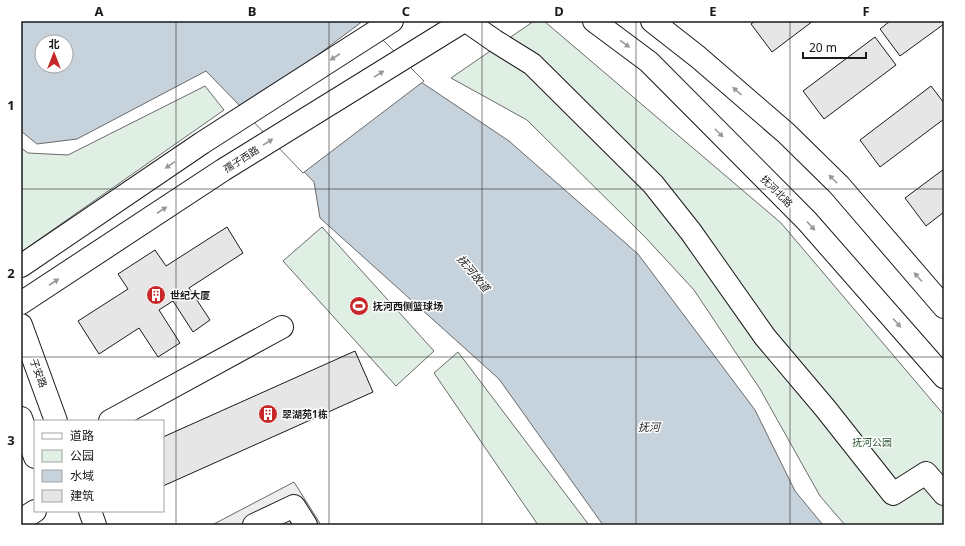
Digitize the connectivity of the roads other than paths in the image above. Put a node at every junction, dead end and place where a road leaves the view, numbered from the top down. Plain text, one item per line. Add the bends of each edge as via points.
1 (392, 21) edge
2 (594, 21) edge
3 (652, 21) edge
4 (468, 23) edge
5 (21, 266) edge
6 (21, 303) edge
7 (944, 307) edge
8 (21, 325) edge
9 (282, 327) dead end
10 (944, 377) edge
11 (21, 418) edge
12 (56, 420) edge
13 (112, 420) edge
14 (34, 454) edge
15 (944, 494) edge
16 (34, 512) edge
17 (90, 512) edge
18 (21, 520) edge
19 (95, 525) edge
20 (254, 525) edge
21 (306, 525) edge

1 -> 5 main road via 202,143
2 -> 10 main road, 抚河北路 via 649,62 801,216
7 -> 3 main road via 839,186 786,133
6 -> 4 main road, 孺子西路 via 223,170
4 - 15 main road via 532,64 653,184 691,232 765,337 893,494 926,473
8 - 12 main road, 子安路
9 - 13 main road
11 - 14 main road
16 - 18 main road
17 - 19 main road
20 - 21 main road via 294,506

